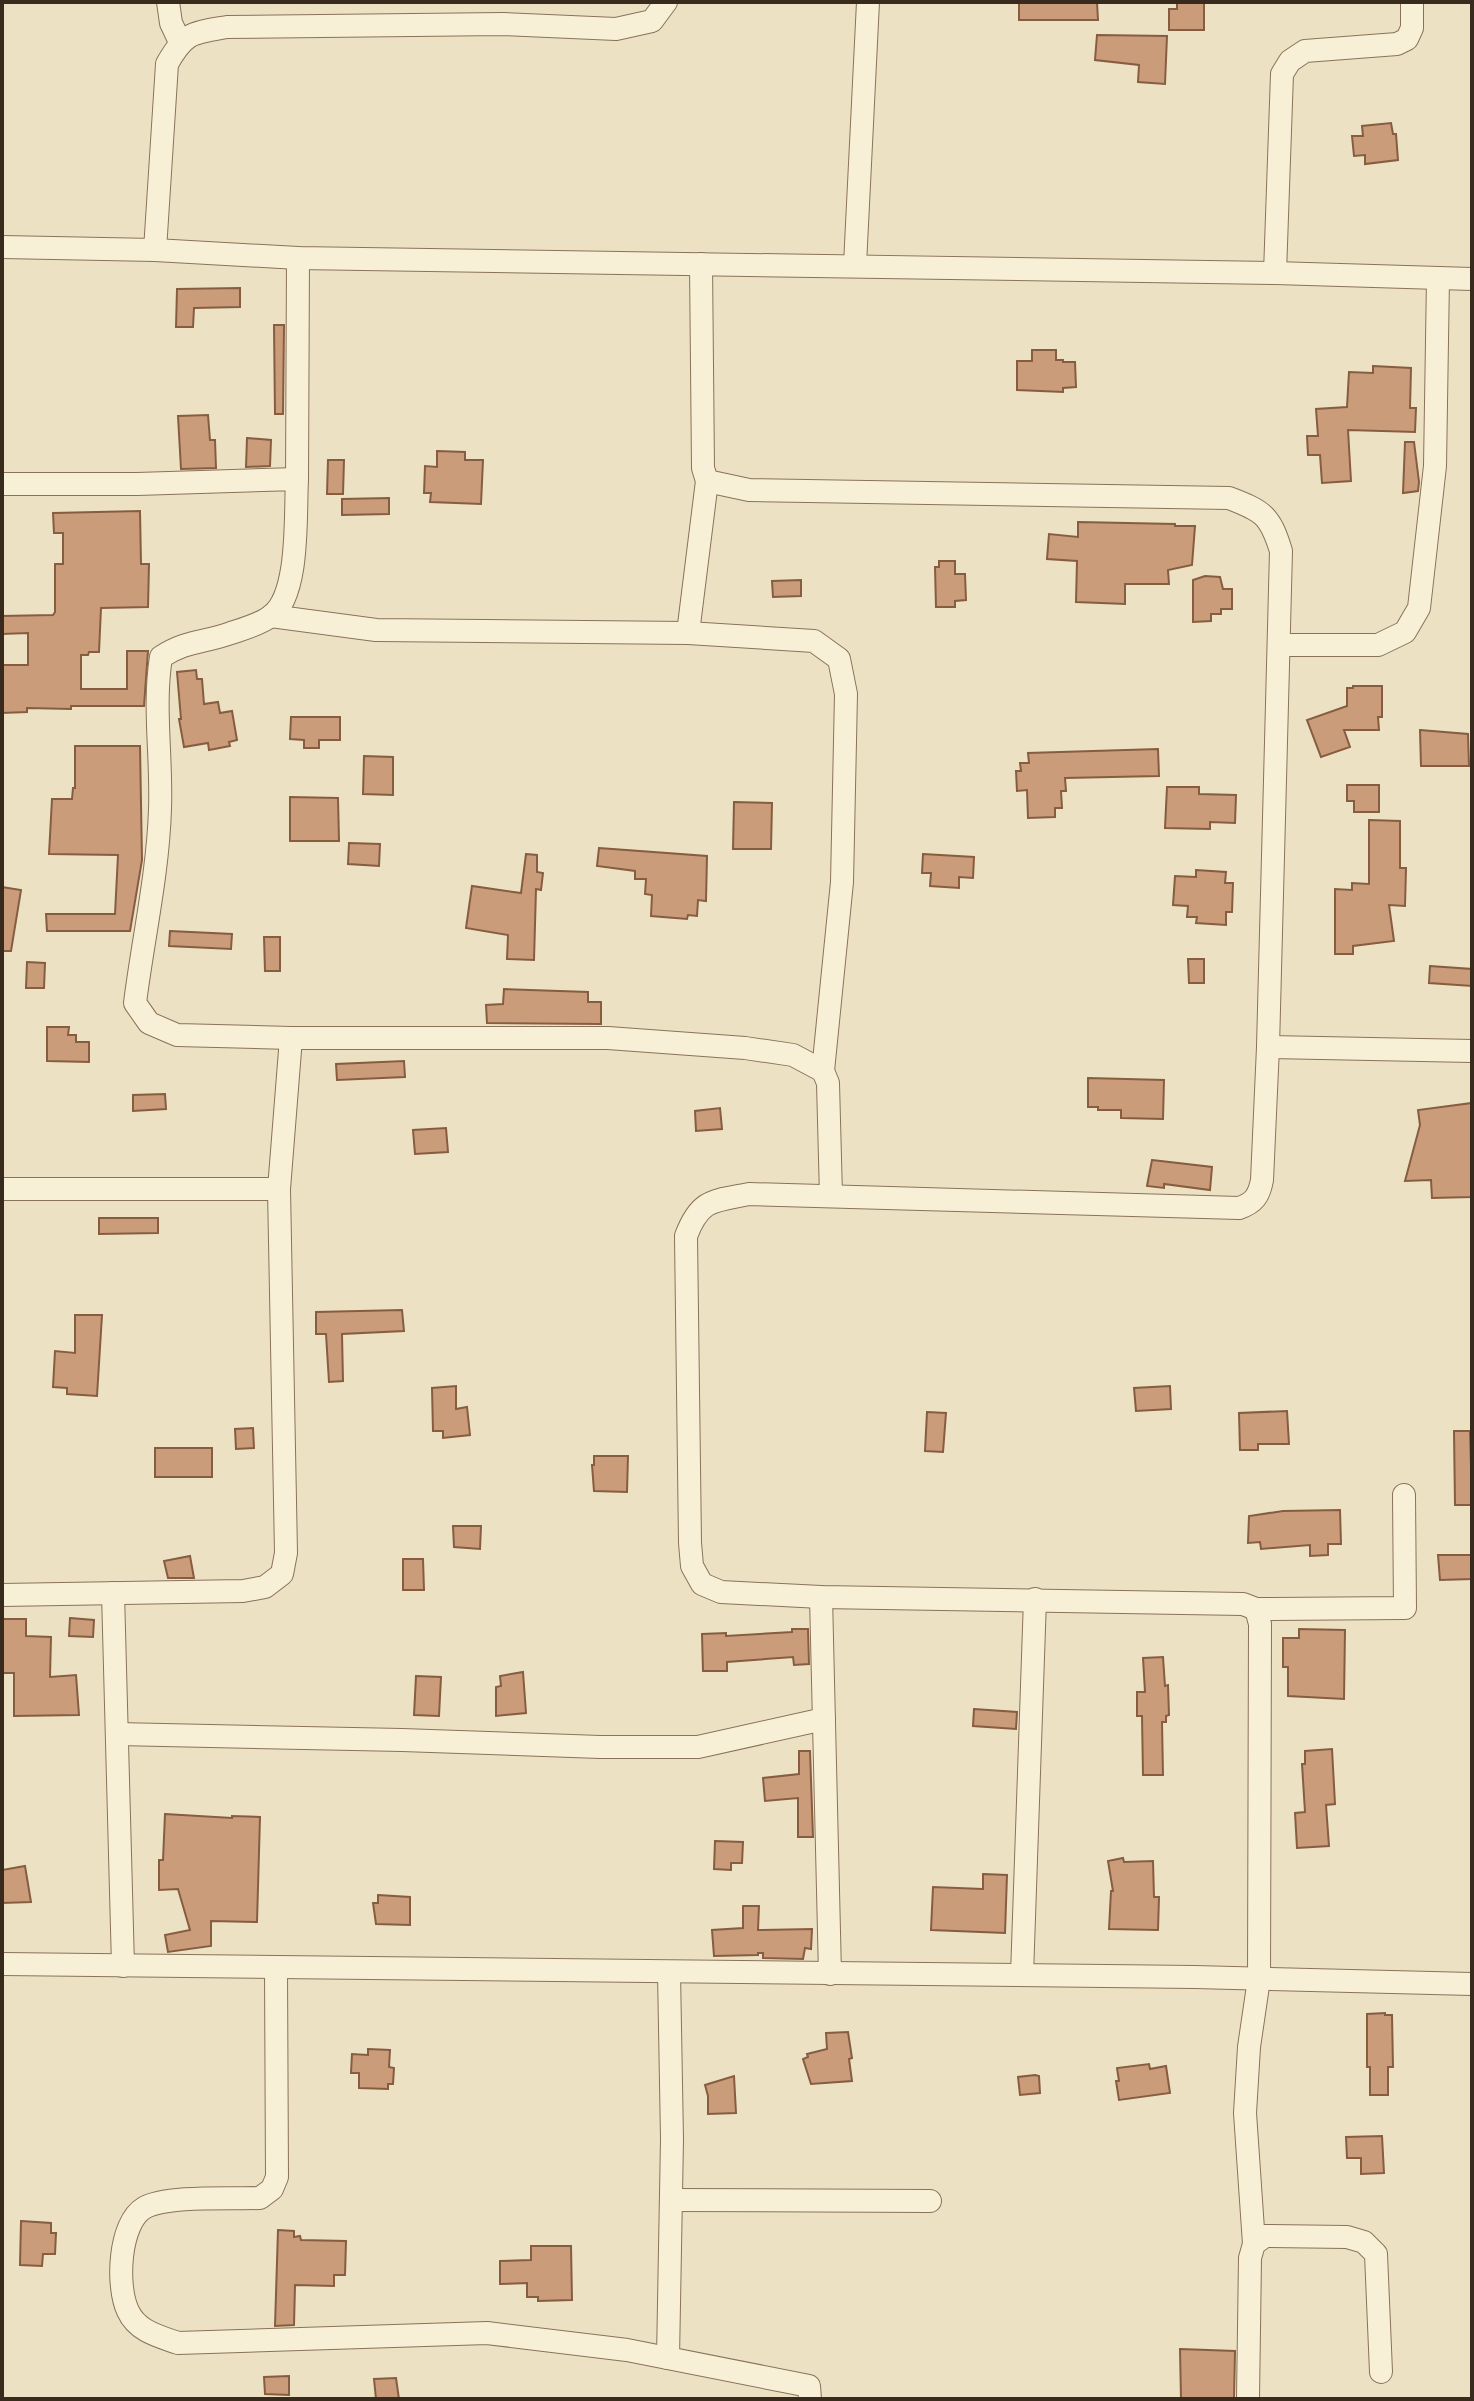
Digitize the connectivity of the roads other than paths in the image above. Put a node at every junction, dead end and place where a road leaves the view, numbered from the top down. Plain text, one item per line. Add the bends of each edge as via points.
1 (168, 2) edge
2 (666, 2) edge
3 (868, 2) edge
4 (1412, 2) edge
5 (180, 42) junction
6 (2, 247) edge
7 (155, 250) junction
8 (298, 258) junction
9 (701, 264) junction
10 (855, 265) junction
11 (1275, 273) junction
12 (1438, 278) junction
13 (1472, 279) edge
14 (297, 479) junction
15 (707, 481) junction
16 (2, 484) edge
17 (271, 616) junction
18 (688, 633) junction
19 (1280, 645) junction
20 (291, 1038) junction
21 (1268, 1047) junction
22 (1472, 1051) edge
23 (823, 1071) junction
24 (2, 1189) edge
25 (279, 1189) junction
26 (831, 1196) junction
27 (1404, 1495) dead end
28 (113, 1593) junction
29 (2, 1595) edge
30 (821, 1597) junction
31 (1035, 1599) junction
32 (1256, 1609) junction
33 (824, 1719) junction
34 (117, 1734) junction
35 (2, 1964) edge
36 (123, 1966) junction
37 (276, 1969) junction
38 (669, 1972) junction
39 (830, 1974) junction
40 (1022, 1975) junction
41 (1259, 1979) junction
42 (1472, 1984) edge
43 (671, 2200) junction
44 (930, 2201) dead end
45 (1254, 2244) junction
46 (668, 2358) junction
47 (1381, 2372) dead end
48 (810, 2399) edge
49 (1248, 2399) edge

1 - 5 street
2 - 5 street via 652,21 616,29 503,24 227,27 196,32
3 - 10 street
4 - 11 street via 1407,39 1305,51 1282,74
5 - 7 street via 167,64
6 - 7 street
7 - 8 street
8 - 9 street
8 - 14 street
9 - 10 street
9 - 15 street
10 - 11 street
11 - 12 street
12 - 13 street
12 - 19 street via 1435,466 1419,608 1405,632 1378,645
14 - 16 street
14 - 17 street via 291,582 284,602
15 - 18 street
15 - 19 street via 749,490 1229,498 1256,509 1274,527 1281,551
17 - 18 street via 376,630
17 - 20 street via 179,646 161,657 160,810 135,1003 149,1023 177,1035
18 - 23 street via 814,641 839,659 846,694 842,882
19 - 21 street
20 - 23 street via 608,1038 793,1055
20 - 25 street
21 - 22 street
21 - 26 street via 1262,1180 1252,1204 1239,1208
23 - 26 street via 828,1083
24 - 25 street
25 - 28 street via 286,1553 282,1574 265,1587 243,1591
26 - 30 street via 749,1194 715,1201 695,1214 686,1236 692,1566 702,1584 721,1592
27 - 32 street via 1405,1608
28 - 29 street
28 - 34 street
30 - 31 street
30 - 33 street
31 - 32 street via 1243,1604
31 - 40 street
32 - 41 street
33 - 34 street via 698,1747
33 - 39 street
34 - 36 street
35 - 36 street
36 - 37 street
37 - 38 street
37 - 46 street via 277,2177 260,2198 157,2202 140,2210 127,2227 120,2280 128,2312 147,2333 178,2343 487,2333
38 - 39 street
38 - 43 street
39 - 40 street
40 - 41 street
41 - 42 street
41 - 45 street via 1245,2113
43 - 44 street
43 - 46 street
45 - 47 street via 1265,2236 1347,2237 1364,2242 1376,2254
45 - 49 street
46 - 48 street via 809,2386

